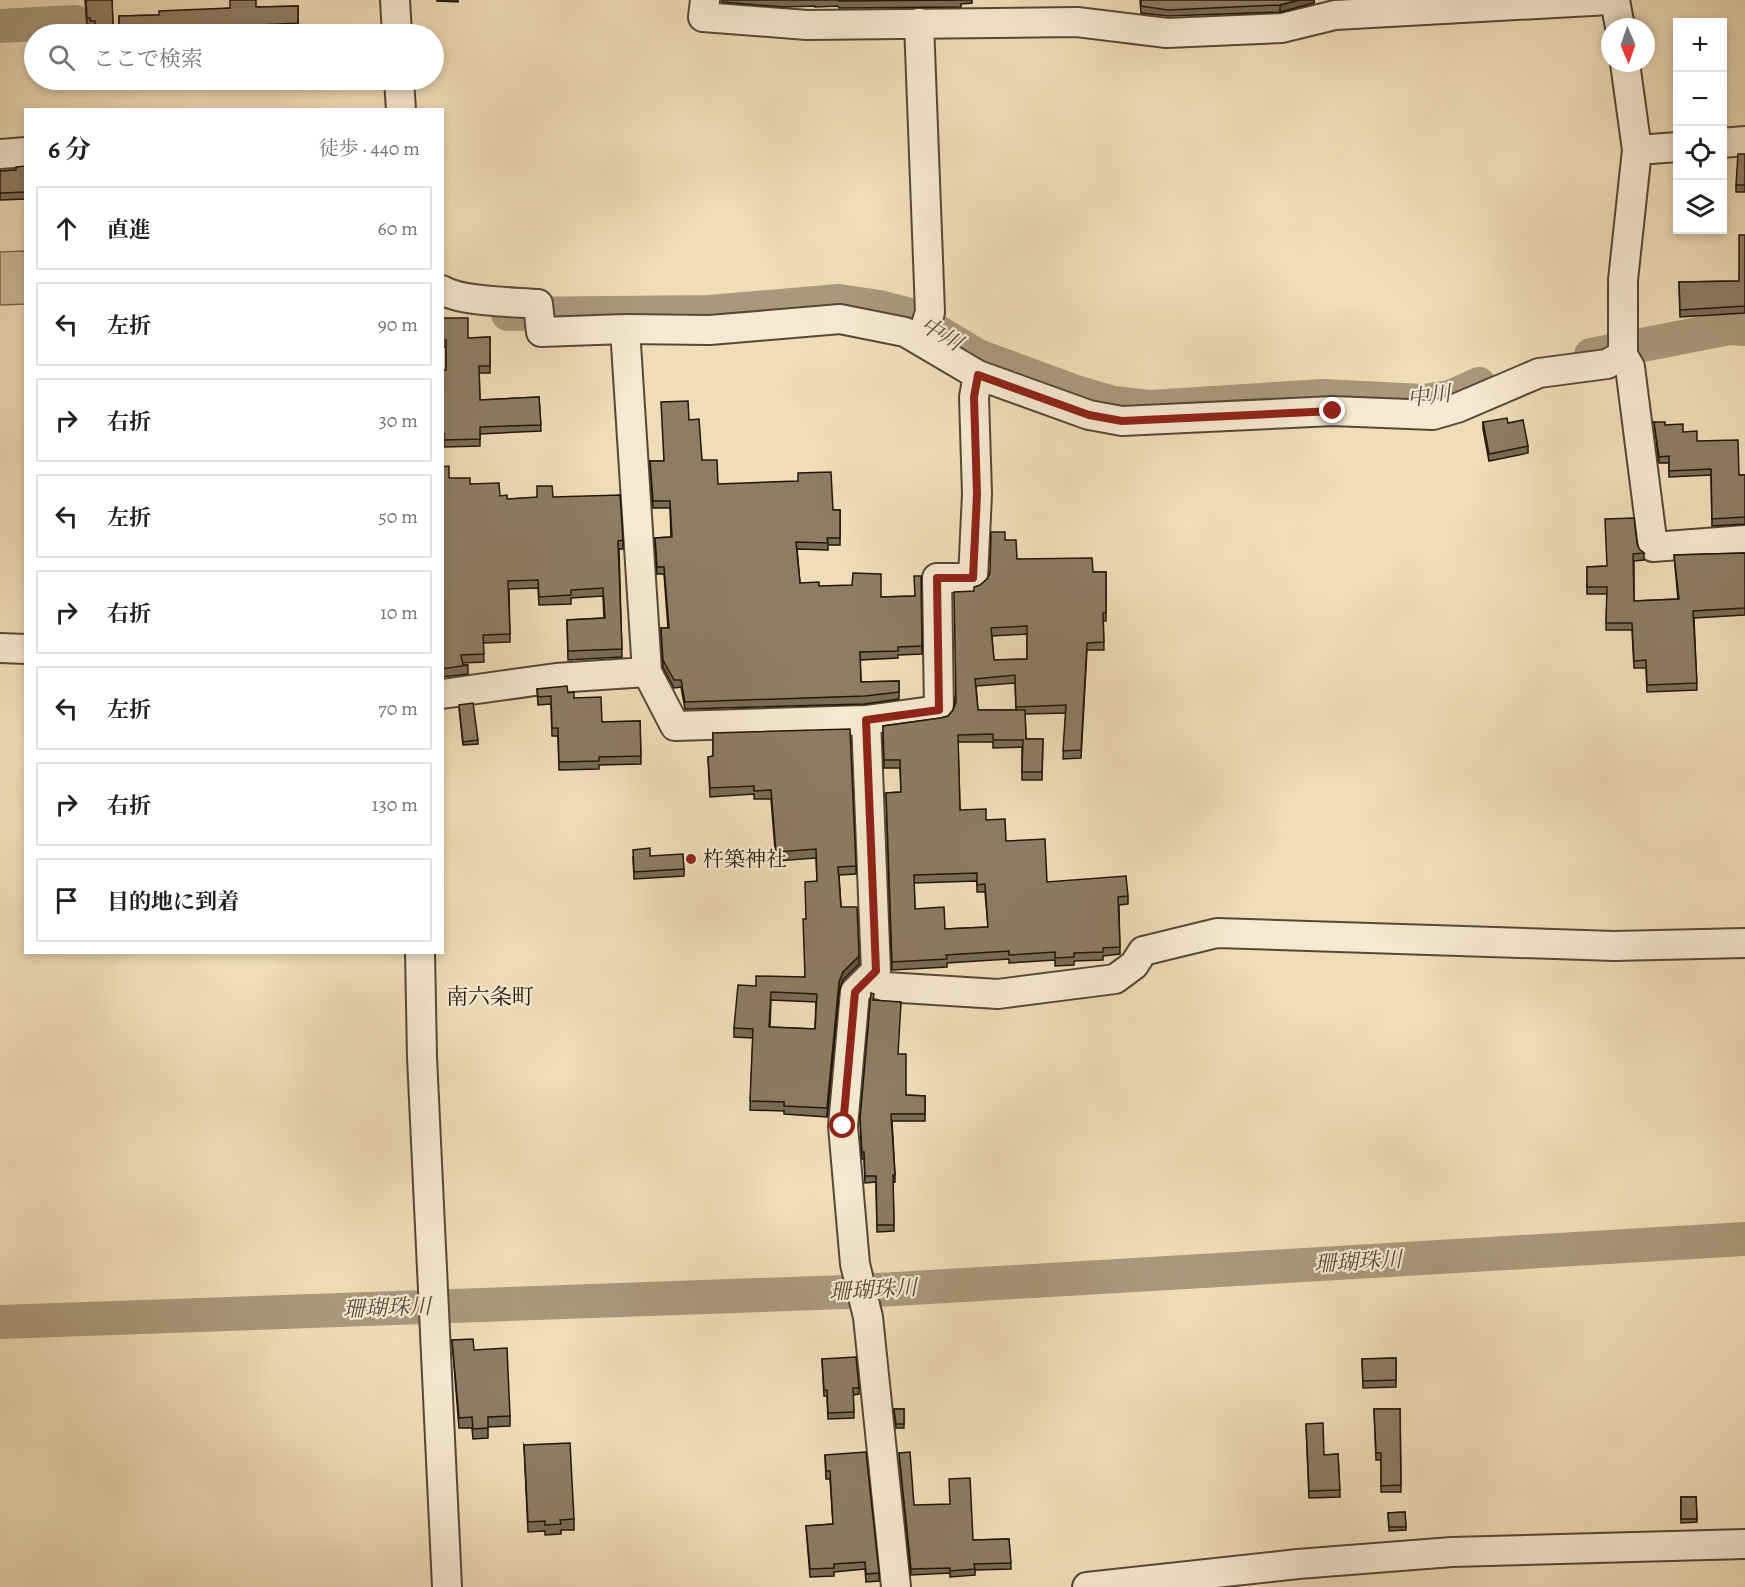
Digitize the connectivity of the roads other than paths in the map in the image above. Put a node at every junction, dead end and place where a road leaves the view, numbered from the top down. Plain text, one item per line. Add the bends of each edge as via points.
1 (395, 0) edge
2 (705, 0) edge
3 (1610, 0) edge
4 (1615, 0) edge
5 (1335, 8) edge
6 (1618, 18) edge
7 (919, 23) junction
8 (396, 24) edge
9 (1626, 72) edge
10 (400, 90) edge
11 (401, 108) edge
12 (1745, 141) edge
13 (1727, 143) edge
14 (1673, 147) edge
15 (1637, 150) junction
16 (24, 152) edge
17 (0, 154) edge
18 (444, 291) edge
19 (625, 329) junction
20 (921, 341) junction
21 (1623, 355) junction
22 (978, 375) junction
23 (1745, 540) edge
24 (0, 648) edge
25 (24, 649) edge
26 (647, 672) junction
27 (444, 694) edge
28 (866, 720) junction
29 (1745, 943) edge
30 (420, 954) edge
31 (867, 981) junction
32 (1745, 1544) edge
33 (447, 1587) edge
34 (896, 1587) edge
35 (1087, 1587) edge

1 - 8 street
2 - 7 street via 703,17 807,25
3 - 5 street
4 - 6 street
5 - 7 street via 1282,28 1167,33 1077,22
7 - 20 street via 930,312
9 - 15 street
10 - 11 street
12 - 13 street
14 - 15 street
15 - 21 street via 1623,280
16 - 17 street
18 - 19 street via 538,304 541,332
19 - 20 street via 710,330 840,319 905,332
19 - 26 street
20 - 22 street
21 - 22 street via 1606,364 1539,373 1433,415 1333,411 1122,421 1089,415
21 - 23 street via 1630,367 1653,547
22 - 28 street via 974,397 977,494 973,578 937,578 939,710
24 - 25 street
26 - 27 street via 556,678
26 - 28 street via 675,726
28 - 31 street via 876,971
29 - 31 street via 1614,946 1217,933 1143,951 1134,965 1115,979 998,994 886,987
30 - 33 street
31 - 34 street via 855,992 843,1126 855,1264 868,1317
32 - 35 street via 1452,1552

